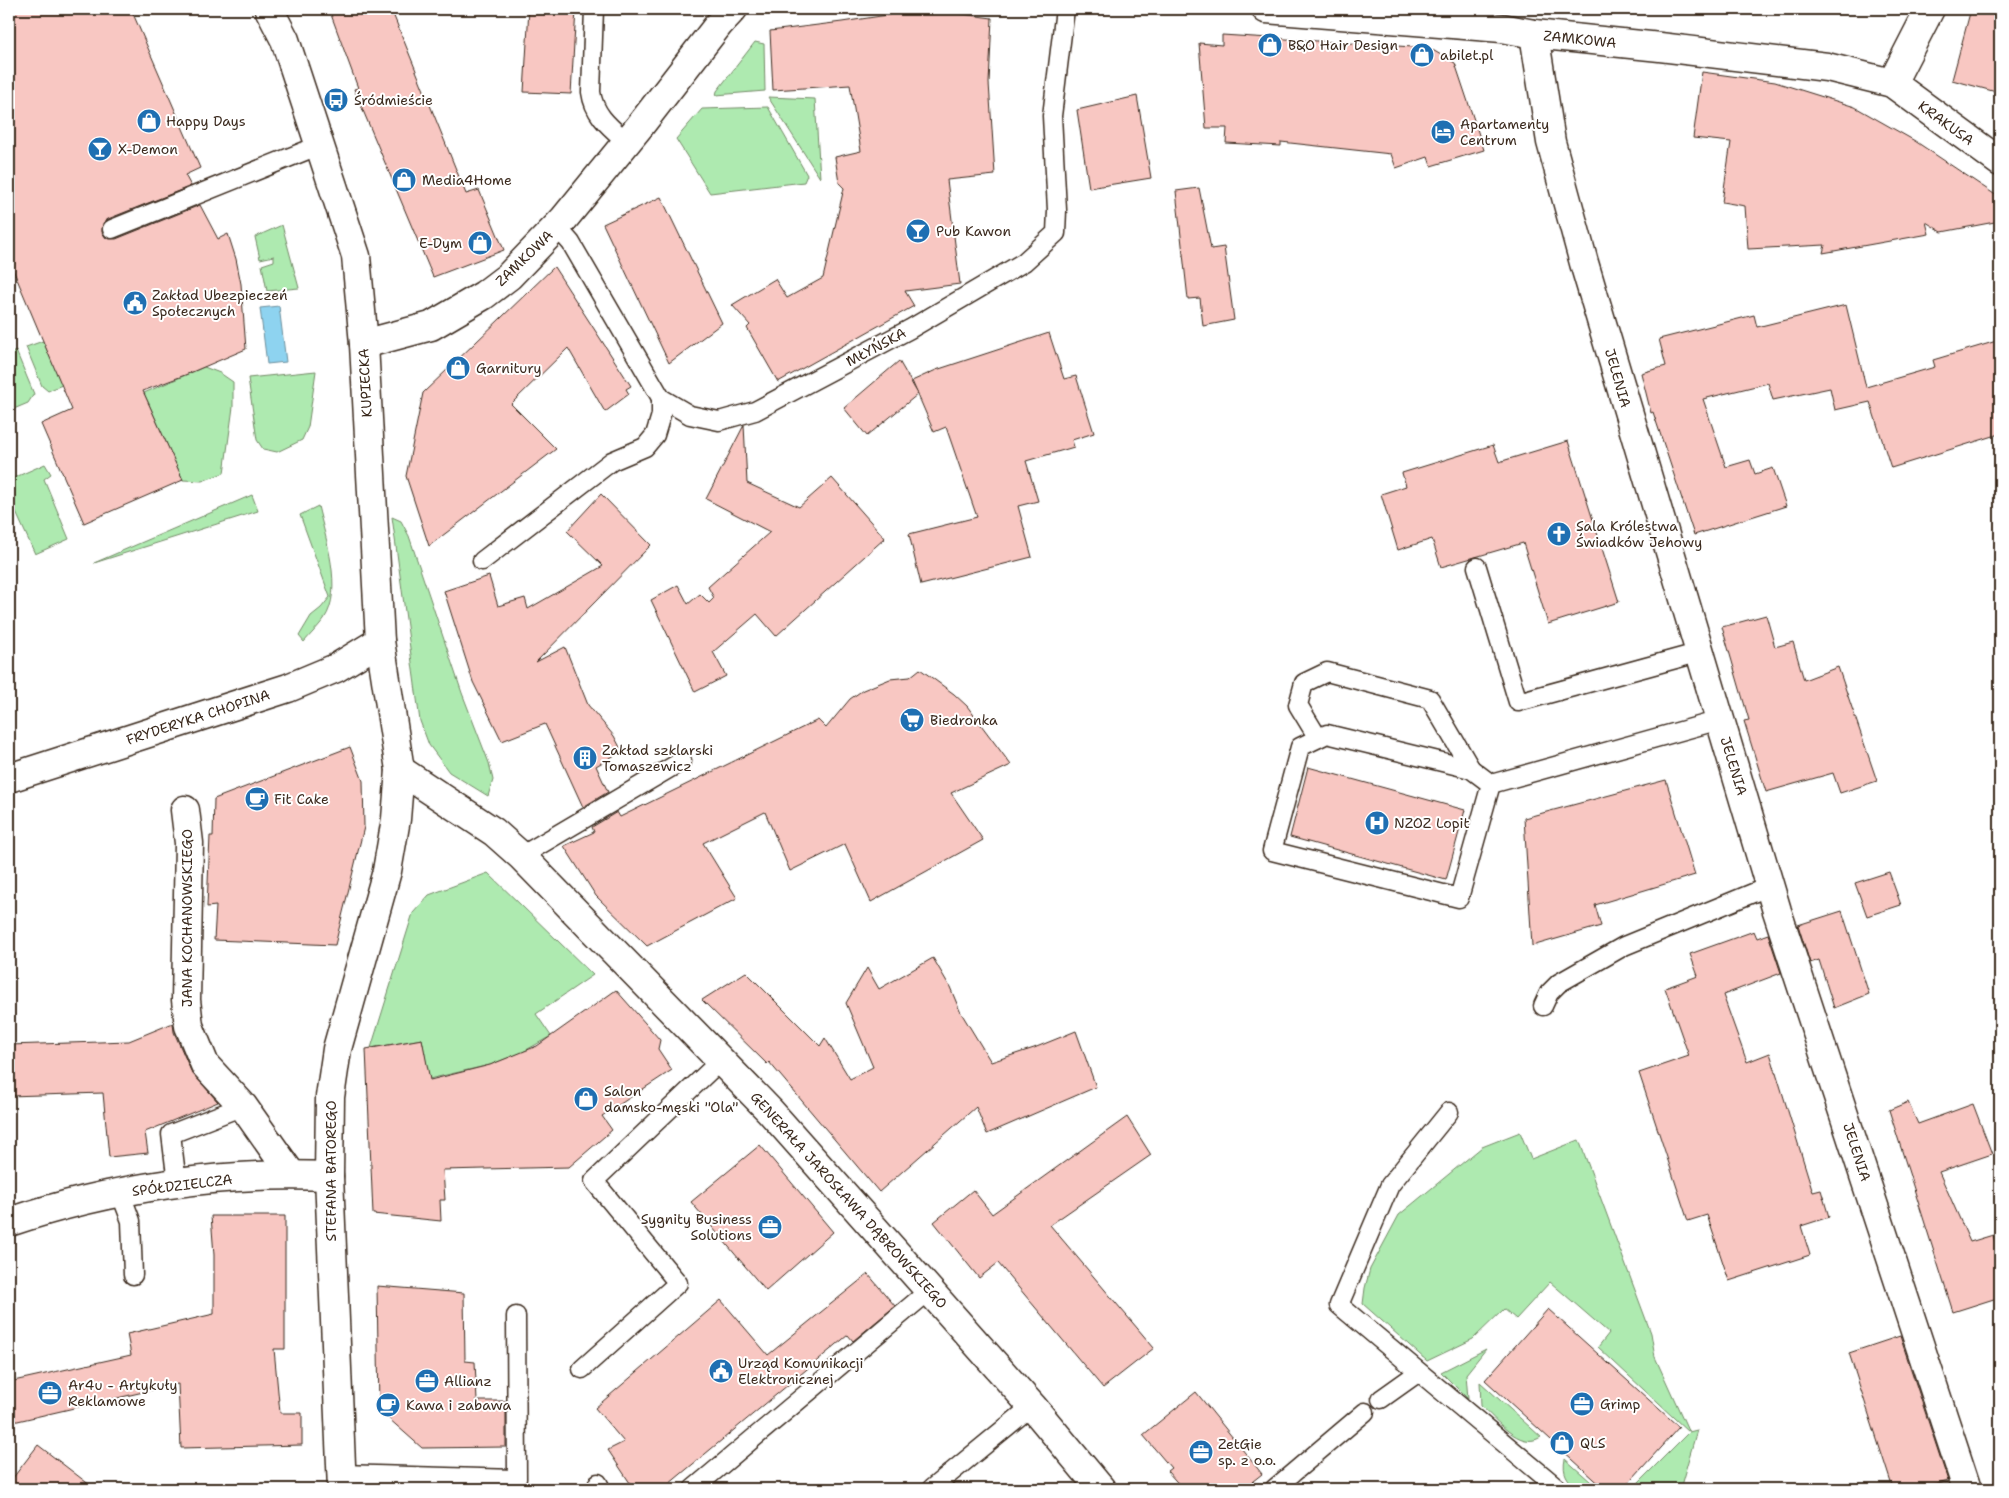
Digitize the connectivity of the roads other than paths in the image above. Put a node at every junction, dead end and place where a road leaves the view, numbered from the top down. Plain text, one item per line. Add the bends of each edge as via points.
1 (269, 9) edge
2 (594, 9) edge
3 (733, 9) edge
4 (1065, 9) edge
5 (1266, 9) edge
6 (1930, 9) edge
7 (1502, 18) edge
8 (1534, 34) junction
9 (1892, 83) junction
10 (627, 142) junction
11 (320, 145) junction
12 (2000, 162) edge
13 (556, 227) junction
14 (112, 229) dead end
15 (364, 344) junction
16 (661, 398) junction
17 (482, 561) dead end
18 (1478, 567) dead end
19 (380, 641) junction
20 (1701, 652) junction
21 (1720, 720) junction
22 (1318, 738) junction
23 (682, 761) dead end
24 (1471, 769) junction
25 (400, 770) junction
26 (9, 778) edge
27 (1491, 784) junction
28 (185, 810) dead end
29 (521, 856) junction
30 (1770, 886) junction
31 (1543, 1006) dead end
32 (720, 1061) junction
33 (243, 1106) junction
34 (1449, 1112) dead end
35 (291, 1174) junction
36 (329, 1176) junction
37 (177, 1183) junction
38 (120, 1192) junction
39 (9, 1222) edge
40 (133, 1275) dead end
41 (930, 1290) junction
42 (516, 1316) dead end
43 (582, 1368) dead end
44 (1419, 1372) junction
45 (1381, 1399) dead end
46 (1032, 1406) junction
47 (1365, 1412) dead end
48 (341, 1482) edge
49 (693, 1489) edge
50 (930, 1489) edge
51 (1101, 1489) edge
52 (1274, 1489) edge
53 (1559, 1489) edge
54 (1967, 1489) edge

1 - 11 street, KUPIECKA via 285,40
2 - 10 lane via 593,105 602,119
3 - 10 street, ZAMKOWA
4 - 16 lane, MŁYŃSKA via 1052,116 1056,233 1040,249 1024,262 910,329 755,412 719,421 690,415
5 - 7 street, ZAMKOWA
6 - 9 street
7 - 8 street, ZAMKOWA
8 - 9 street, ZAMKOWA via 1827,67
8 - 20 street, JELENIA via 1551,142
9 - 12 street, KRAKUSA
10 - 13 street, ZAMKOWA
11 - 14 lane
11 - 15 street, KUPIECKA via 356,256
13 - 15 street, ZAMKOWA via 509,276 484,295 431,326
13 - 16 lane, MŁYŃSKA via 571,243
15 - 19 street, KUPIECKA
16 - 17 lane via 661,415 655,436 646,447 612,461
18 - 20 lane via 1518,702
19 - 25 street, KUPIECKA
19 - 26 street, FRYDERYKA CHOPINA via 336,668 288,688
20 - 21 street, JELENIA
21 - 27 lane
21 - 30 street, JELENIA
22 - 24 lane via 1327,734
22 - 24 lane via 1298,705 1304,683 1327,672 1430,699
22 - 27 lane via 1300,747 1272,851 1459,898
23 - 29 lane
24 - 27 lane
25 - 29 street, GENERAŁA JAROSŁAWA DĄBROWSKIEGO via 494,832
25 - 36 street, STEFANA BATOREGO via 387,871 337,1049 330,1097
28 - 33 street, JANA KOCHANOWSKIEGO via 189,843 186,1000 189,1026 205,1064
29 - 32 street, GENERAŁA JAROSŁAWA DĄBROWSKIEGO
30 - 31 lane via 1624,946 1559,983
30 - 54 street, JELENIA
32 - 41 street, GENERAŁA JAROSŁAWA DĄBROWSKIEGO via 770,1111
32 - 43 lane via 594,1182 678,1282
33 - 35 street, JANA KOCHANOWSKIEGO
33 - 37 lane via 171,1134
34 - 44 lane via 1390,1186 1339,1305
35 - 36 street, SPÓŁDZIELCZA
35 - 37 street, SPÓŁDZIELCZA
36 - 48 street, STEFANA BATOREGO
37 - 38 street, SPÓŁDZIELCZA
38 - 39 street, SPÓŁDZIELCZA
38 - 40 lane via 131,1221
41 - 46 street, GENERAŁA JAROSŁAWA DĄBROWSKIEGO
41 - 49 lane
42 - 48 lane via 517,1479
44 - 45 lane
44 - 53 lane
46 - 50 lane
46 - 51 street, GENERAŁA JAROSŁAWA DĄBROWSKIEGO
47 - 52 lane

